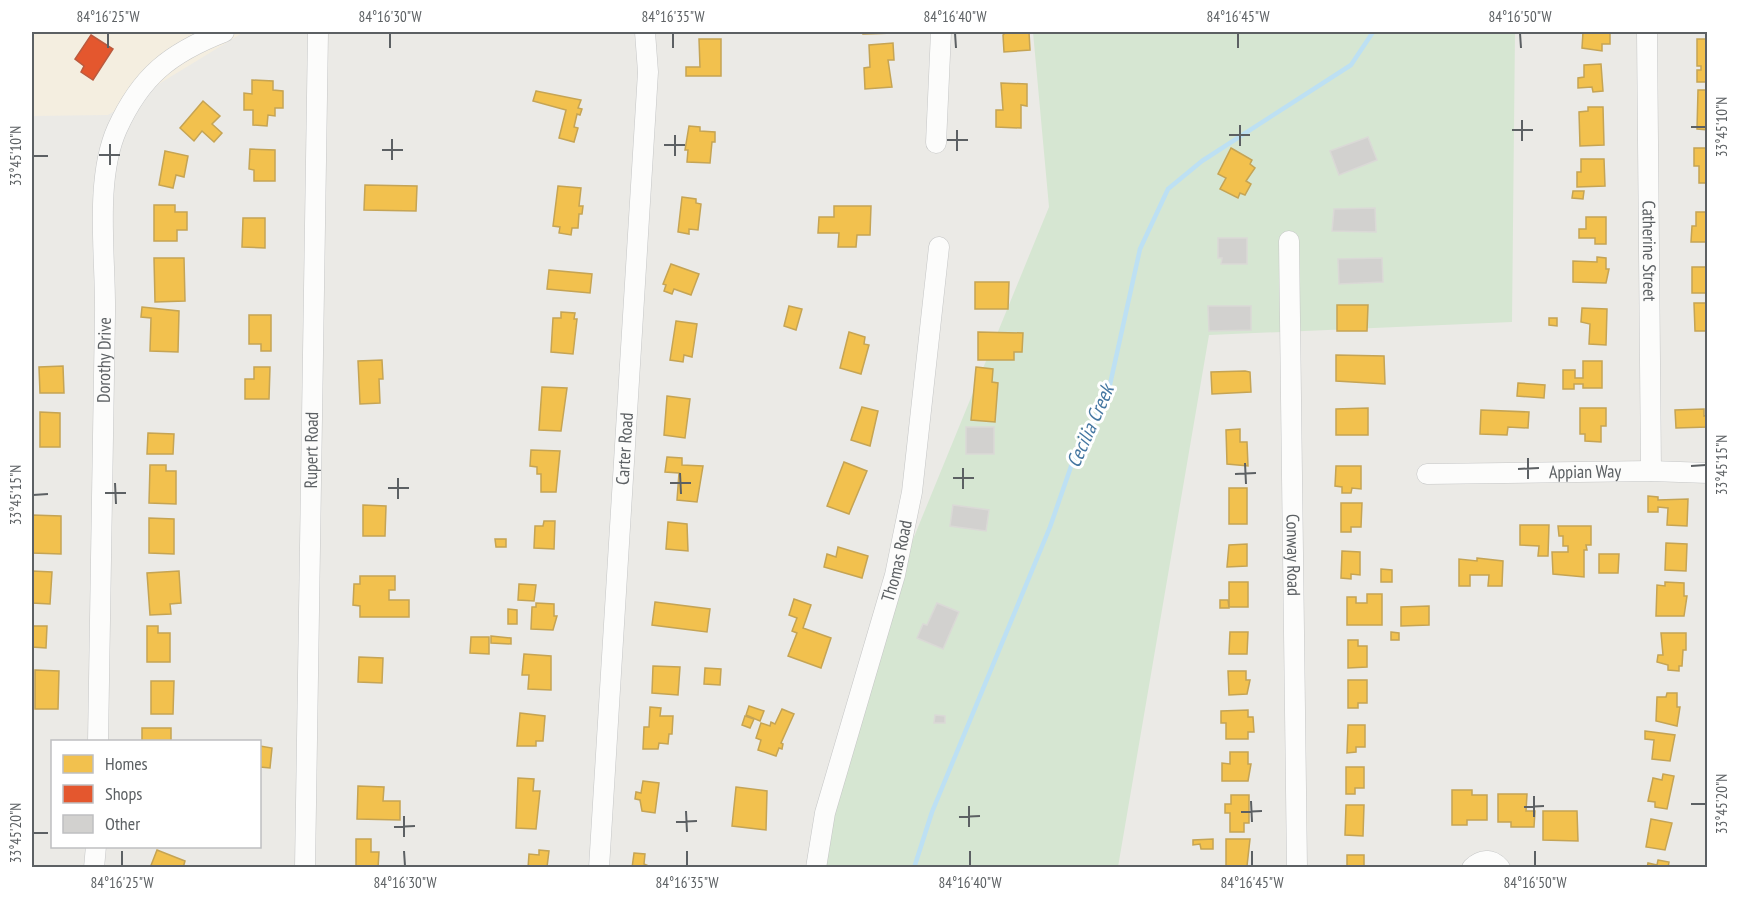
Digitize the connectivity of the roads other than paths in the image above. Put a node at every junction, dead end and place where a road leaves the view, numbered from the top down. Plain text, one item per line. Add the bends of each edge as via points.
1 (224, 32) edge
2 (318, 32) edge
3 (645, 32) edge
4 (941, 32) edge
5 (1647, 32) edge
6 (936, 143) dead end
7 (1289, 241) dead end
8 (939, 247) dead end
9 (1651, 471) junction
10 (1707, 473) edge
11 (1426, 474) dead end
12 (98, 740) edge
13 (96, 848) edge
14 (94, 867) edge
15 (305, 867) edge
16 (599, 867) edge
17 (816, 867) edge
18 (1297, 867) edge
19 (1472, 867) edge
20 (1500, 867) edge

1 - 12 street, Dorothy Drive via 192,44 159,66 131,102 116,132 107,164
2 - 15 street, Rupert Road
3 - 16 street, Carter Road via 648,72
4 - 6 street
5 - 9 street, Catherine Street
7 - 18 street, Conway Road
8 - 17 street, Thomas Road via 912,492 895,575 825,813
9 - 10 street, Appian Way
9 - 11 street, Appian Way
13 - 14 street
19 - 20 street via 1485,860

